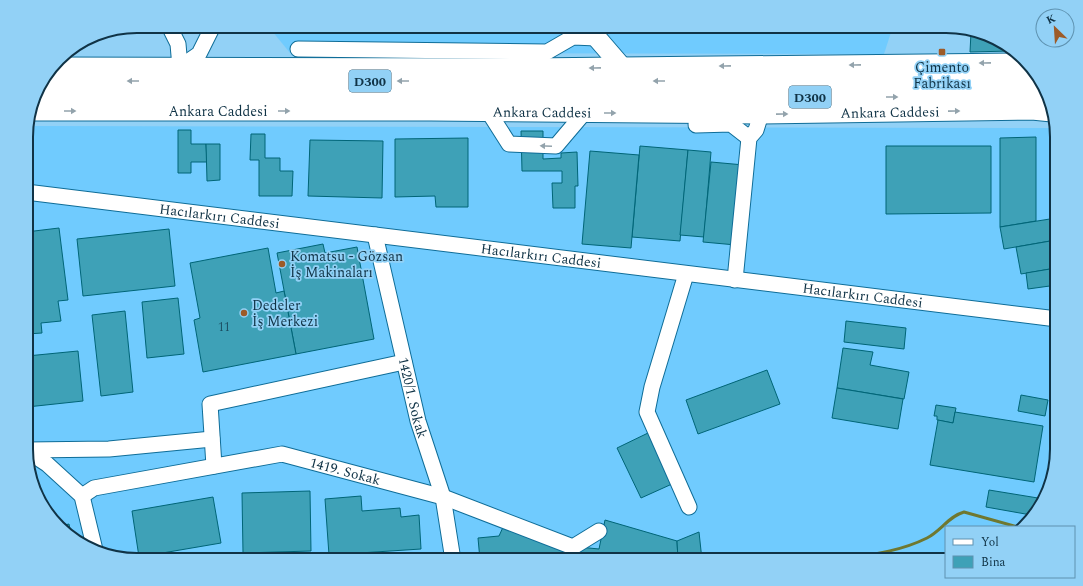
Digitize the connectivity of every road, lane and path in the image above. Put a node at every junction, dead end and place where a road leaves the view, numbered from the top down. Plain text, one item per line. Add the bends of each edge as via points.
1 (172, 33) edge
2 (210, 33) edge
3 (575, 33) edge
4 (598, 33) edge
5 (298, 49) dead end
6 (547, 52) junction
7 (1019, 63) edge
8 (60, 67) edge
9 (180, 67) junction
10 (318, 67) junction
11 (622, 67) junction
12 (527, 68) junction
13 (1033, 80) edge
14 (50, 81) edge
15 (154, 81) junction
16 (1042, 96) edge
17 (41, 98) edge
18 (579, 105) junction
19 (37, 111) edge
20 (431, 111) junction
21 (488, 111) junction
22 (1046, 111) edge
23 (697, 113) junction
24 (761, 114) junction
25 (749, 138) junction
26 (33, 193) edge
27 (375, 235) junction
28 (686, 274) junction
29 (735, 280) junction
30 (1050, 317) edge
31 (404, 362) junction
32 (212, 439) junction
33 (33, 451) edge
34 (33, 455) edge
35 (214, 466) junction
36 (82, 496) junction
37 (443, 497) junction
38 (688, 507) dead end
39 (599, 531) dead end
40 (93, 543) edge
41 (452, 553) edge

1 - 9 street via 178,44
2 - 9 street via 199,54
3 - 6 street
4 - 11 main road
5 - 6 street
6 - 12 main road
7 -> 11 main road
8 - 9 main road
9 - 10 main road
10 - 12 main road
10 - 15 highway
11 -> 12 main road
13 -> 15 highway, D300
15 -> 14 highway, D300
18 -> 16 highway, Ankara Caddesi / D300
17 - 18 highway, Ankara Caddesi / D300
18 - 20 highway
18 - 21 main road, Ankara Caddesi
18 -> 21 street via 556,146 509,144
18 -> 23 main road, Ankara Caddesi
19 -> 20 main road, Ankara Caddesi
20 - 21 main road, Ankara Caddesi
24 -> 22 main road, Ankara Caddesi
23 - 24 main road, Ankara Caddesi
23 - 25 street via 696,125 731,124
24 - 25 street via 756,130
25 - 29 street
26 - 27 street, Hacılarkırı Caddesi
27 - 28 street, Hacılarkırı Caddesi
27 - 31 street, 1420/1. Sokak
28 - 29 street, Hacılarkırı Caddesi
28 - 38 street via 647,412
29 - 30 street, Hacılarkırı Caddesi
31 - 32 street via 210,404
31 - 37 street, 1420/1. Sokak via 418,421
32 - 33 street via 109,449
32 - 35 street
34 - 36 street
35 - 36 street, 1419. Sokak via 94,488
35 - 37 street, 1419. Sokak via 282,454
36 - 40 street
37 - 39 street, 1419. Sokak via 573,547
37 - 41 street, 1420/1. Sokak

